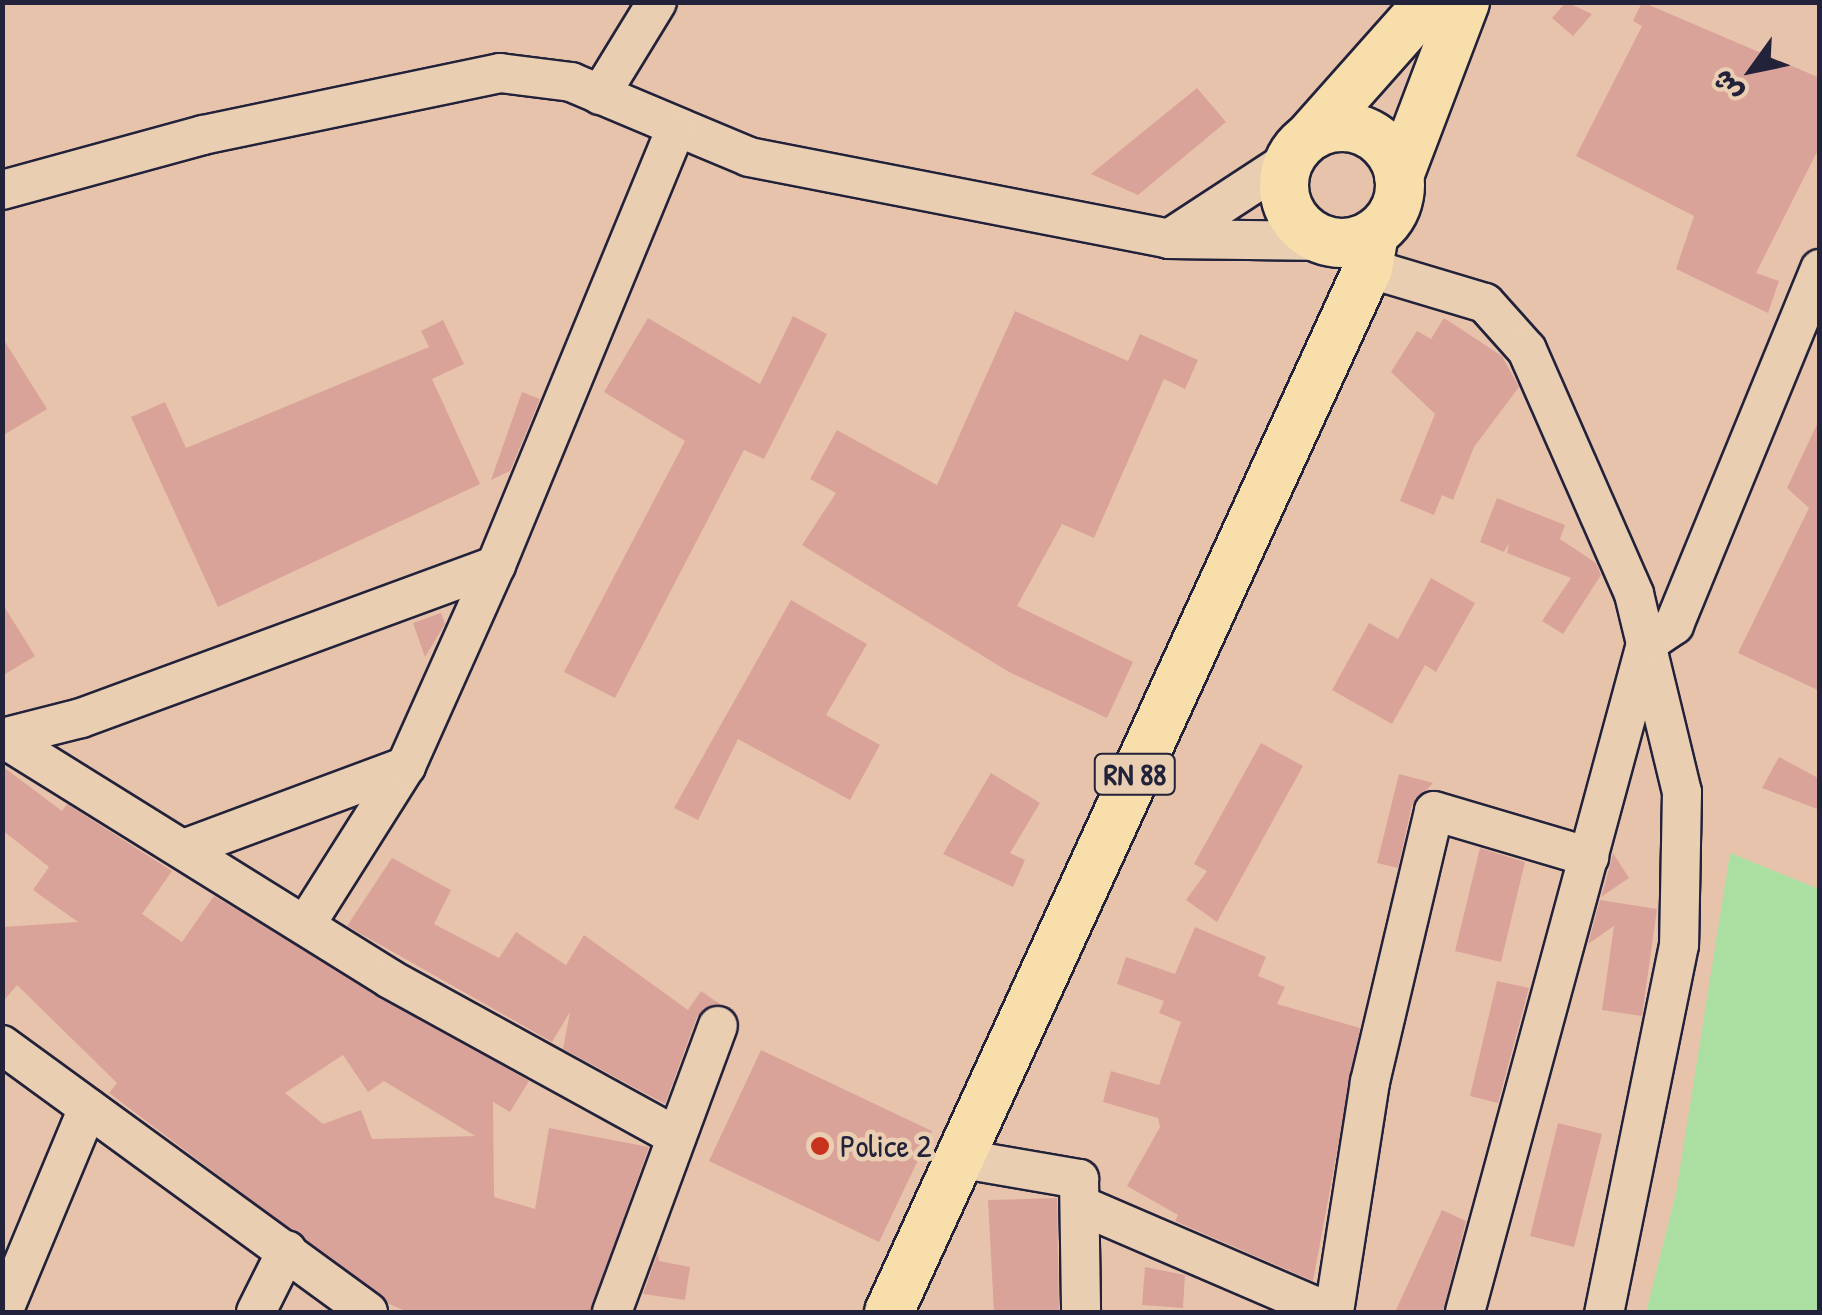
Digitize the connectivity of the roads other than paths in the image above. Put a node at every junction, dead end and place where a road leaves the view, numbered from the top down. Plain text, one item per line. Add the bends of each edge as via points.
1 (656, 2) edge
2 (1429, 2) edge
3 (1465, 2) edge
4 (600, 95) junction
5 (674, 130) junction
6 (1299, 148) junction
7 (1399, 176) junction
8 (2, 190) edge
9 (1169, 239) junction
10 (1326, 241) junction
11 (1371, 251) junction
12 (1820, 268) edge
13 (496, 565) junction
14 (1646, 644) junction
15 (3, 738) edge
16 (406, 766) junction
17 (186, 848) junction
18 (1589, 856) junction
19 (306, 924) junction
20 (718, 1026) dead end
21 (2, 1045) edge
22 (88, 1108) junction
23 (672, 1134) junction
24 (957, 1158) junction
25 (1080, 1205) junction
26 (287, 1250) junction
27 (916, 1255) junction
28 (3, 1312) edge
29 (256, 1312) edge
30 (368, 1312) edge
31 (612, 1312) edge
32 (889, 1312) edge
33 (917, 1312) edge
34 (1082, 1312) edge
35 (1331, 1312) edge
36 (1465, 1312) edge
37 (1604, 1312) edge

1 - 4 street
2 - 6 main road
3 - 7 main road
4 - 5 street
4 - 8 street via 500,73 204,135
5 - 9 street via 750,157
5 - 13 street
6 - 7 main road via 1341,126 1373,136
6 - 9 street
6 - 10 main road via 1288,210
7 - 11 main road via 1395,210
9 - 10 street
10 - 11 main road
11 - 14 street via 1484,303 1526,350 1625,572
11 - 24 main road, RN 88
12 - 14 street via 1674,625
13 - 15 street via 82,718
13 - 16 street
14 - 18 street
14 - 37 street via 1682,792 1680,945
15 - 17 street
16 - 17 street
16 - 19 street
17 - 19 street
18 - 35 street via 1434,811 1370,1082
18 - 36 street
19 - 23 street
20 - 23 street
21 - 22 street
22 - 26 street
22 - 28 street
23 - 31 street
24 - 25 street via 1080,1180
24 - 27 main road, RN 88
25 - 34 street
25 - 35 street
26 - 29 street
26 - 30 street
27 - 32 main road, RN 88
27 - 33 street

